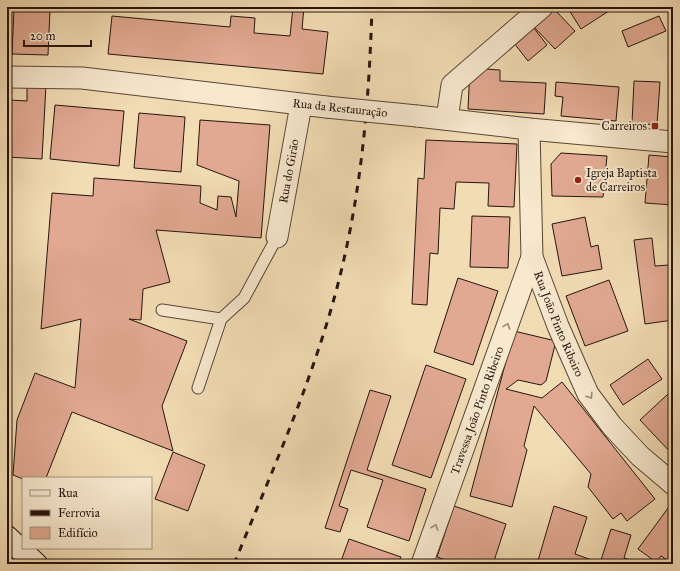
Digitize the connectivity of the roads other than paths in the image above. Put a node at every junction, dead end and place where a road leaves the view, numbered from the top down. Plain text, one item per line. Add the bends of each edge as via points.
1 (542, 7) edge
2 (7, 77) edge
3 (301, 105) junction
4 (448, 119) junction
5 (530, 129) junction
6 (673, 142) edge
7 (277, 237) joint
8 (532, 257) junction
9 (162, 310) dead end
10 (221, 319) junction
11 (198, 388) dead end
12 (673, 484) edge
13 (7, 537) edge
14 (36, 564) edge
15 (422, 564) edge

1 - 4 street via 452,85
2 - 3 street, Rua da Restauração via 82,78
3 - 4 street, Rua da Restauração, bridge
3 - 7 street, Rua do Girão
4 - 5 street, Rua da Restauração
5 - 6 street, Rua da Restauração
5 - 8 street, Rua João Pinto Ribeiro
7 - 10 lane via 244,298
8 -> 12 street, Rua João Pinto Ribeiro via 588,394 612,426 640,456
15 -> 8 street, Travessa João Pinto Ribeiro
9 - 10 lane
10 - 11 lane
13 - 14 street

